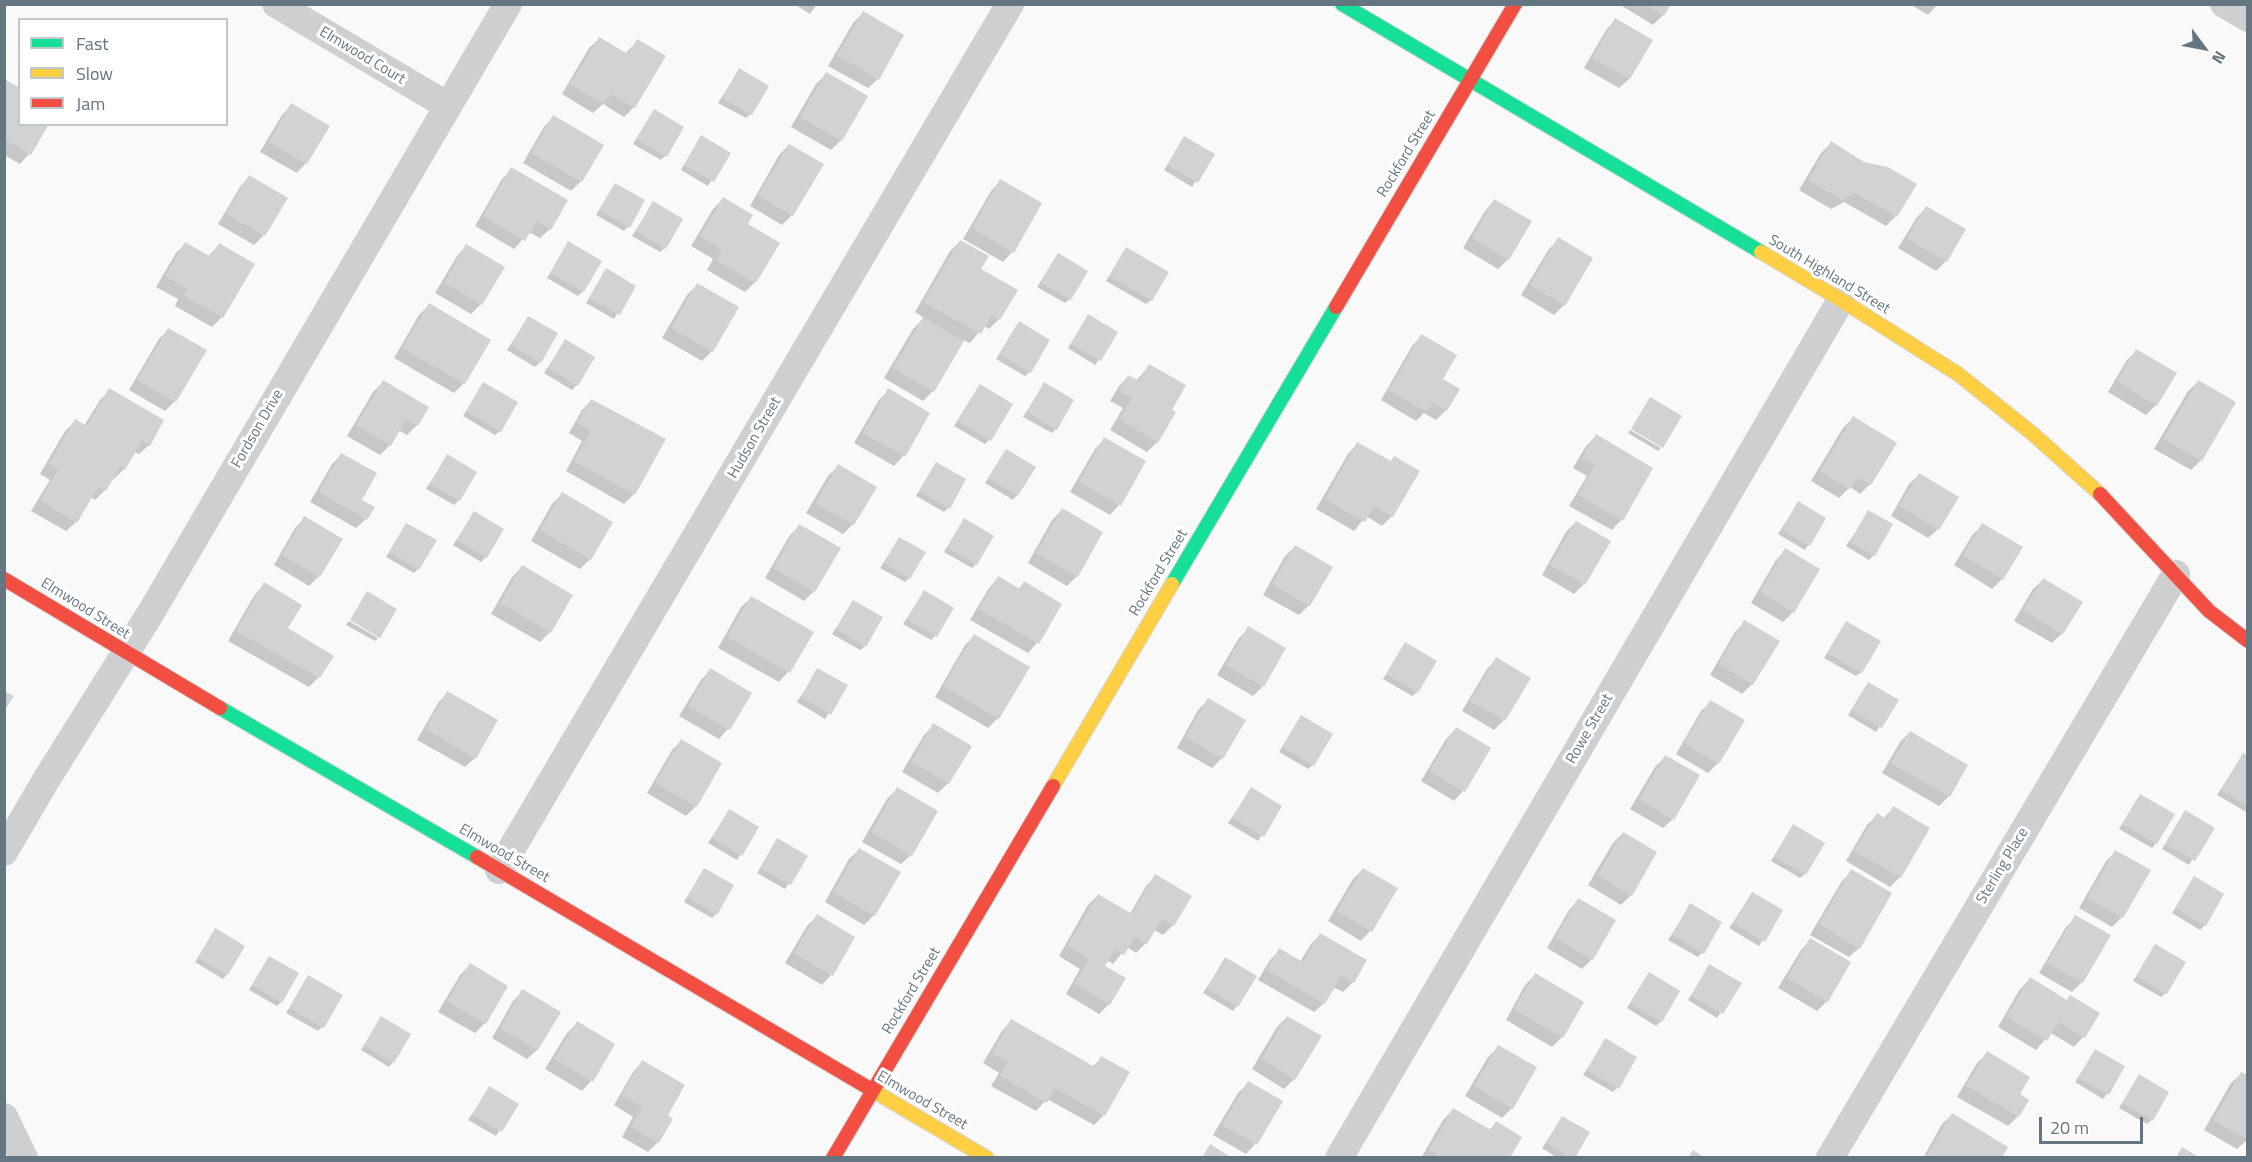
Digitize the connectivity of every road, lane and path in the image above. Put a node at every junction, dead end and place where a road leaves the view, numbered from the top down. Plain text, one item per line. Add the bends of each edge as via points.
1 (276, 4) edge
2 (508, 4) edge
3 (1010, 4) edge
4 (1342, 4) edge
5 (1515, 4) edge
6 (2224, 4) edge
7 (2247, 18) edge
8 (1470, 80) junction
9 (448, 106) junction
10 (1841, 300) junction
11 (2176, 573) junction
12 (4, 579) edge
13 (2247, 641) edge
14 (125, 653) junction
15 (4, 852) edge
16 (499, 870) junction
17 (871, 1091) junction
18 (4, 1118) edge
19 (24, 1158) edge
20 (833, 1158) edge
21 (987, 1158) edge
22 (1339, 1158) edge
23 (1830, 1158) edge

1 - 9 street, Elmwood Court
2 - 9 street, Fordson Drive
3 - 16 street, Hudson Street
4 - 8 street, South Highland Street
5 - 8 street, Rockford Street
6 - 7 street
8 - 10 street, South Highland Street
8 - 17 street, Rockford Street
9 - 14 street, Fordson Drive
10 - 11 street, South Highland Street via 1958,374 2033,434 2108,501
10 - 22 street, Rowe Street
11 - 13 street, South Highland Street via 2209,611
11 - 23 street, Sterling Place
12 - 14 street, Elmwood Street
14 - 15 street, Fordson Drive
14 - 16 street, Elmwood Street
16 - 17 street, Elmwood Street
17 - 20 street, Rockford Street
17 - 21 street, Elmwood Street
18 - 19 street

